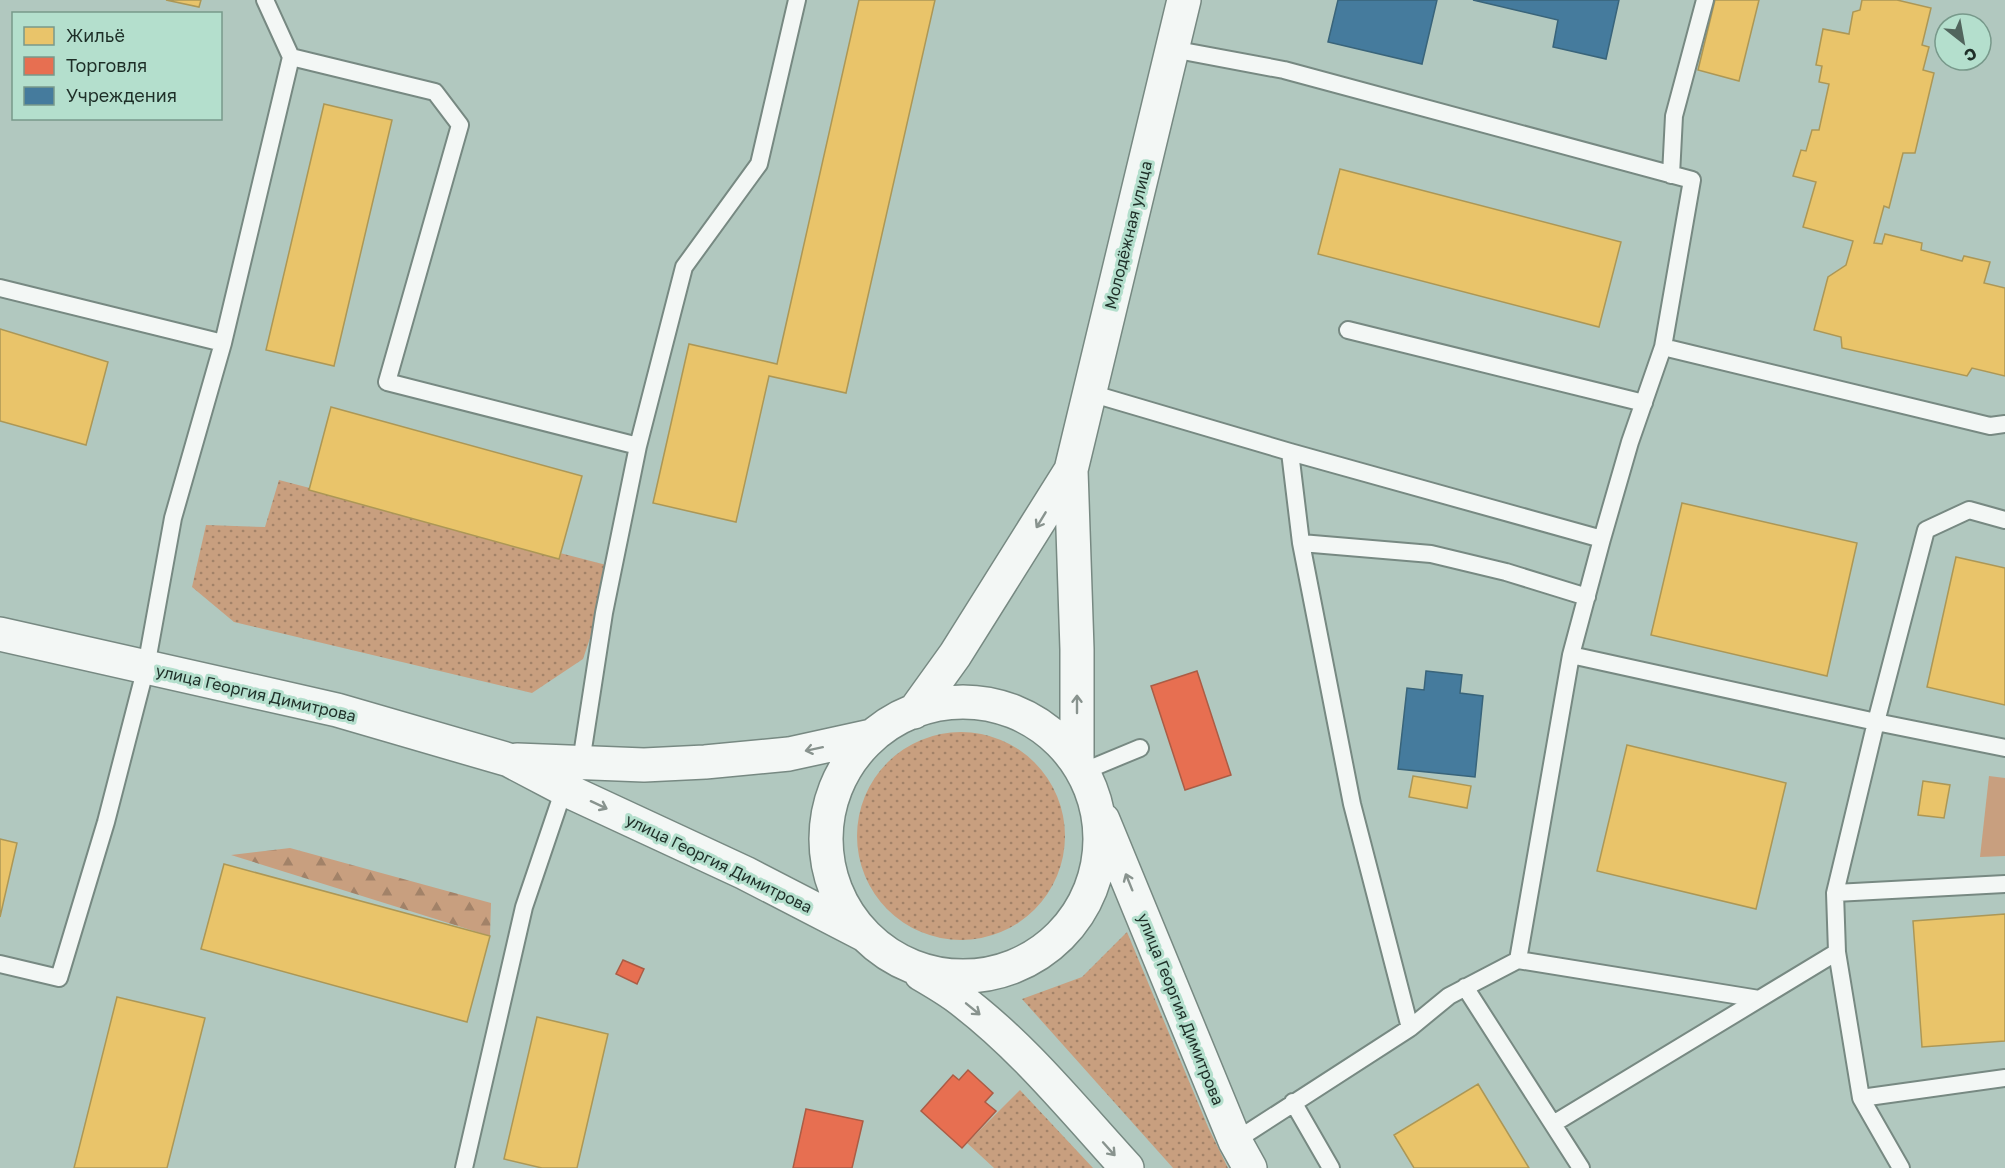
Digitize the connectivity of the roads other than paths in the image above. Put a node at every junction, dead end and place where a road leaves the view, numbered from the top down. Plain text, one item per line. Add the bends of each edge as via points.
1 (265, 0) edge
2 (797, 0) edge
3 (1184, 0) edge
4 (1705, 0) edge
5 (1173, 49) junction
6 (291, 57) junction
7 (1671, 175) junction
8 (0, 288) edge
9 (1348, 330) dead end
10 (223, 343) junction
11 (1663, 347) junction
12 (1090, 393) junction
13 (1644, 403) junction
14 (2005, 424) edge
15 (638, 446) junction
16 (1290, 452) junction
17 (1071, 470) junction
18 (2005, 520) edge
19 (1602, 539) junction
20 (1301, 543) junction
21 (1587, 597) junction
22 (0, 634) edge
23 (1572, 656) junction
24 (146, 667) junction
25 (914, 712) junction
26 (1876, 722) junction
27 (871, 736) junction
28 (1140, 748) dead end
29 (2005, 748) edge
30 (1080, 767) junction
31 (572, 775) junction
32 (1101, 815) junction
33 (2005, 884) edge
34 (1835, 893) junction
35 (865, 935) junction
36 (1837, 952) junction
37 (1518, 960) junction
38 (0, 964) edge
39 (907, 966) junction
40 (1466, 987) junction
41 (1760, 999) junction
42 (1410, 1028) junction
43 (2005, 1078) edge
44 (1861, 1098) junction
45 (1293, 1102) junction
46 (1553, 1124) junction
47 (1243, 1155) edge
48 (464, 1168) edge
49 (1126, 1168) edge
50 (1331, 1168) edge
51 (1581, 1168) edge
52 (1901, 1168) edge

1 - 6 lane
2 - 15 lane via 759,164 684,267
3 - 5 main road, Молодёжная улица
4 - 7 lane via 1674,116
5 - 7 lane via 1284,70
5 - 12 main road, Молодёжная улица
6 - 10 lane
6 - 15 lane via 435,92 459,125 387,382
7 - 11 lane via 1692,180
8 - 10 lane
9 - 13 lane
10 - 24 lane via 173,518
11 - 13 lane
11 - 14 lane via 1990,426
12 - 16 lane
12 - 17 main road, Молодёжная улица
13 - 19 lane
15 - 31 lane
16 - 19 lane
16 - 20 lane
17 -> 25 main road, Молодёжная улица via 961,646
30 -> 17 main road, Молодёжная улица
18 - 26 lane via 1969,510 1926,530
19 - 21 lane
20 - 21 lane via 1431,554
20 - 42 lane via 1352,804
21 - 23 lane
22 - 24 main road, улица Георгия Димитрова
23 - 26 lane
23 - 37 lane
24 - 31 main road, улица Георгия Димитрова via 337,710
24 - 38 lane via 106,822 59,978
25 - 27 main road
25 - 30 main road via 961,702 1004,709 1040,724
26 - 29 lane
26 - 34 lane
27 -> 31 main road, улица Георгия Димитрова via 789,754 644,765
27 - 35 main road via 849,761 838,782 829,805 826,833 828,874 848,913
28 - 30 lane
30 - 32 main road, улица Георгия Димитрова
31 -> 35 main road, улица Георгия Димитрова via 745,873
31 - 48 lane via 524,907
32 - 39 main road via 1094,879 1072,918 1041,950 1015,966 977,975 948,975
47 -> 32 main road, улица Георгия Димитрова
33 - 34 lane
34 - 36 lane
35 - 39 main road
36 - 41 lane
36 - 44 lane
37 - 40 lane
37 - 41 lane
39 -> 49 main road via 955,995 988,1022
40 - 42 lane
40 - 46 lane
41 - 46 lane
42 - 45 lane
43 - 44 lane
44 - 52 lane
45 - 47 lane
45 - 50 lane
46 - 51 lane

